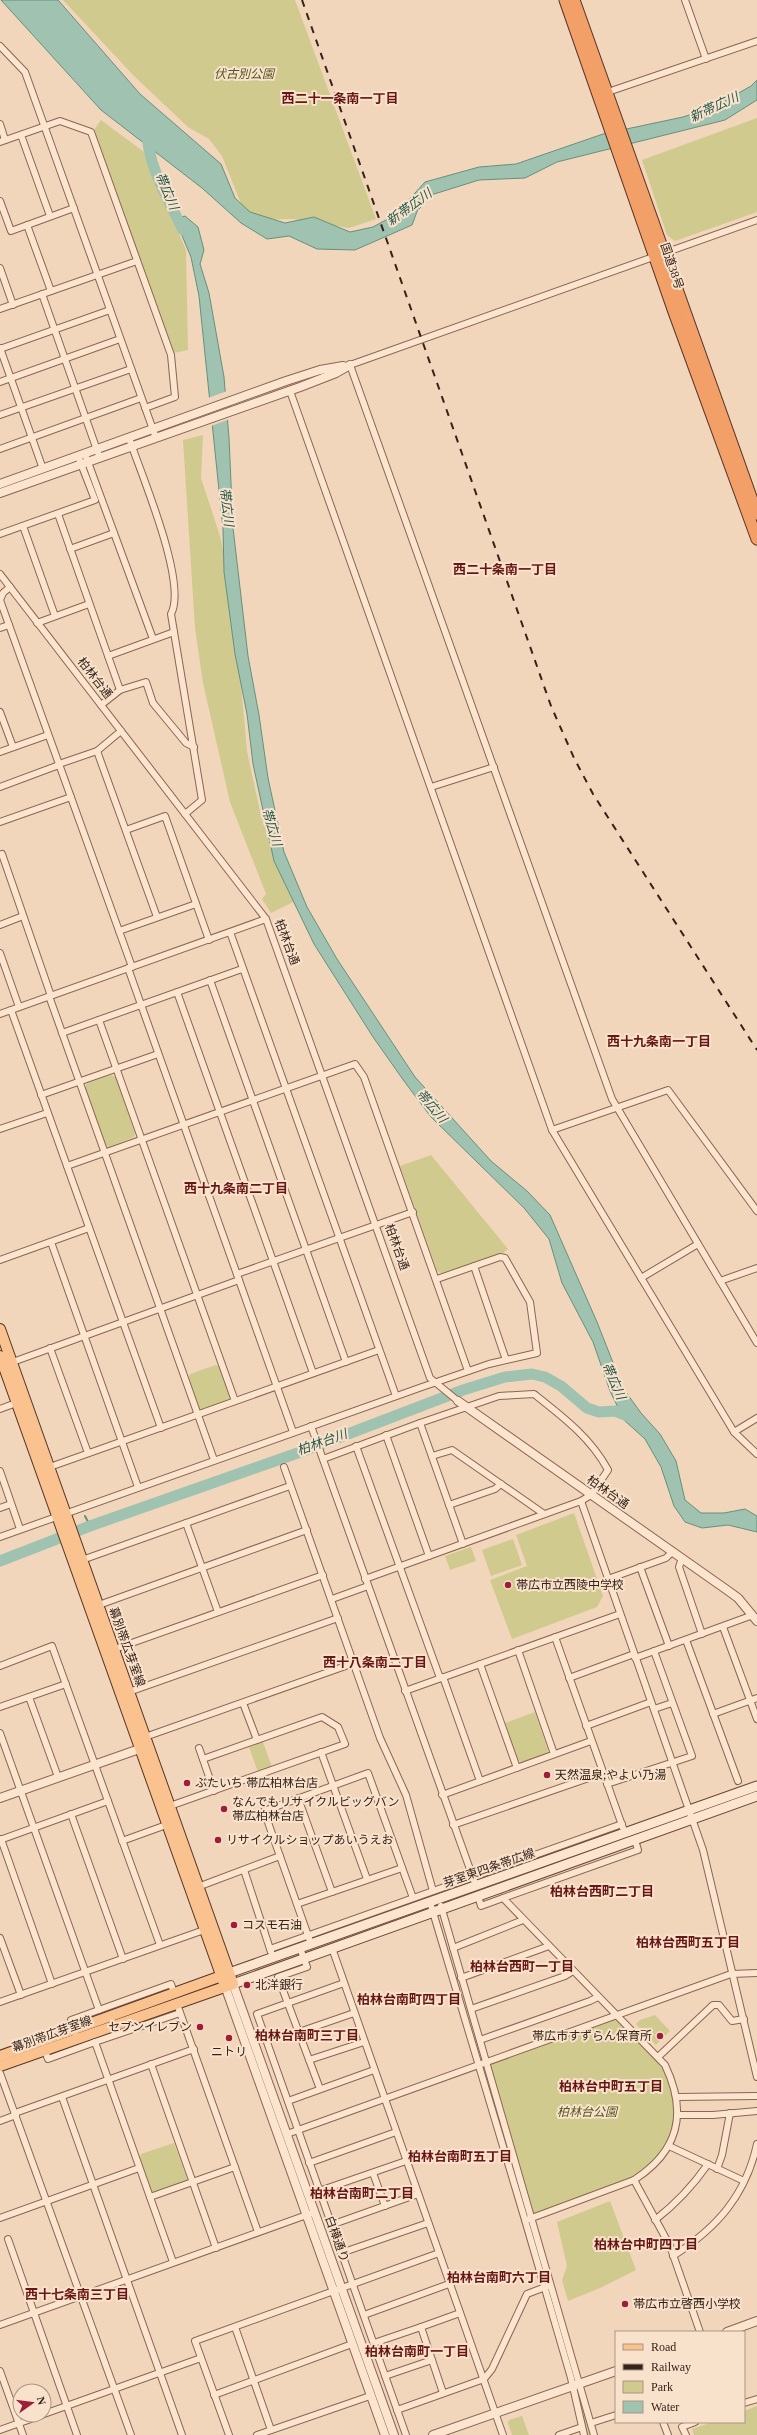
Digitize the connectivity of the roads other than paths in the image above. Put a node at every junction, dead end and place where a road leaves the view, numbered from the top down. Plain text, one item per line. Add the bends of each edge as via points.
1 (565, 0) edge
2 (574, 0) edge
3 (685, 0) edge
4 (757, 41) edge
5 (0, 47) edge
6 (706, 59) junction
7 (604, 99) junction
8 (0, 124) edge
9 (44, 126) junction
10 (21, 135) junction
11 (3, 141) edge
12 (0, 200) edge
13 (74, 208) junction
14 (50, 216) junction
15 (757, 220) edge
16 (27, 225) junction
17 (659, 255) junction
18 (137, 261) junction
19 (0, 268) edge
20 (98, 275) junction
21 (51, 291) junction
22 (42, 294) junction
23 (13, 305) junction
24 (0, 309) edge
25 (110, 310) junction
26 (54, 330) junction
27 (120, 339) junction
28 (0, 349) edge
29 (64, 359) junction
30 (350, 365) junction
31 (131, 369) junction
32 (11, 378) junction
33 (286, 381) junction
34 (0, 382) edge
35 (76, 388) junction
36 (290, 391) junction
37 (142, 398) junction
38 (21, 408) junction
39 (145, 408) junction
40 (0, 415) edge
41 (86, 418) junction
42 (153, 430) junction
43 (32, 438) junction
44 (129, 438) junction
45 (156, 438) junction
46 (132, 447) junction
47 (0, 448) edge
48 (99, 454) junction
49 (83, 459) junction
50 (43, 469) junction
51 (0, 484) edge
52 (0, 493) edge
53 (58, 514) junction
54 (757, 514) edge
55 (23, 526) junction
56 (114, 533) junction
57 (0, 534) edge
58 (757, 539) edge
59 (70, 548) junction
60 (0, 574) edge
61 (10, 587) junction
62 (89, 604) junction
63 (55, 616) junction
64 (38, 623) junction
65 (9, 625) junction
66 (0, 628) edge
67 (174, 632) junction
68 (153, 639) junction
69 (108, 656) junction
70 (120, 690) junction
71 (101, 705) junction
72 (0, 712) edge
73 (121, 731) junction
74 (48, 735) junction
75 (13, 747) junction
76 (194, 747) junction
77 (97, 751) junction
78 (0, 752) edge
79 (59, 764) junction
80 (494, 766) junction
81 (0, 787) edge
82 (431, 788) junction
83 (71, 797) junction
84 (185, 814) junction
85 (0, 822) edge
86 (126, 830) junction
87 (0, 855) edge
88 (196, 904) junction
89 (24, 916) junction
90 (157, 918) junction
91 (266, 919) junction
92 (0, 925) edge
93 (119, 931) junction
94 (230, 932) junction
95 (209, 940) junction
96 (0, 953) edge
97 (130, 967) junction
98 (242, 968) junction
99 (210, 980) junction
100 (177, 992) junction
101 (50, 996) junction
102 (141, 1005) junction
103 (19, 1007) junction
104 (11, 1010) junction
105 (0, 1014) edge
106 (99, 1020) junction
107 (62, 1033) junction
108 (158, 1054) junction
109 (117, 1069) junction
110 (322, 1075) junction
111 (78, 1082) junction
112 (285, 1088) junction
113 (41, 1095) junction
114 (253, 1099) junction
115 (616, 1108) junction
116 (220, 1111) junction
117 (47, 1113) junction
118 (184, 1124) junction
119 (0, 1129) edge
120 (552, 1130) junction
121 (142, 1139) junction
122 (104, 1153) junction
123 (67, 1166) junction
124 (757, 1211) edge
125 (413, 1212) junction
126 (376, 1225) junction
127 (89, 1228) junction
128 (339, 1238) junction
129 (51, 1242) junction
130 (698, 1244) junction
131 (306, 1250) junction
132 (0, 1260) edge
133 (273, 1262) junction
134 (474, 1266) junction
135 (757, 1268) edge
136 (238, 1277) junction
137 (641, 1278) junction
138 (437, 1279) junction
139 (720, 1281) junction
140 (198, 1295) junction
141 (159, 1309) junction
142 (122, 1322) junction
143 (0, 1329) edge
144 (84, 1335) junction
145 (757, 1343) edge
146 (50, 1348) junction
147 (379, 1350) junction
148 (506, 1360) junction
149 (5, 1361) edge
150 (346, 1362) junction
151 (468, 1371) junction
152 (313, 1373) junction
153 (434, 1383) junction
154 (276, 1386) junction
155 (396, 1396) junction
156 (21, 1401) junction
157 (234, 1401) junction
158 (458, 1401) joint
159 (466, 1407) junction
160 (0, 1410) edge
161 (198, 1415) junction
162 (757, 1418) edge
163 (420, 1422) junction
164 (311, 1426) junction
165 (160, 1428) junction
166 (293, 1432) junction
167 (734, 1432) junction
168 (386, 1435) junction
169 (122, 1442) junction
170 (356, 1446) junction
171 (88, 1453) junction
172 (757, 1454) edge
173 (432, 1456) junction
174 (323, 1459) junction
175 (214, 1460) junction
176 (284, 1467) dead end
177 (45, 1469) junction
178 (0, 1471) edge
179 (501, 1484) junction
180 (290, 1486) junction
181 (138, 1488) junction
182 (591, 1495) junction
183 (581, 1501) junction
184 (12, 1504) junction
185 (449, 1505) junction
186 (0, 1508) edge
187 (544, 1514) junction
188 (63, 1519) junction
189 (186, 1523) junction
190 (20, 1529) junction
191 (307, 1530) junction
192 (0, 1537) edge
193 (70, 1539) junction
194 (463, 1544) junction
195 (672, 1552) junction
196 (429, 1556) junction
197 (682, 1558) junction
198 (82, 1560) junction
199 (399, 1566) junction
200 (640, 1567) junction
201 (202, 1568) junction
202 (323, 1575) junction
203 (365, 1579) junction
204 (608, 1579) junction
205 (368, 1586) junction
206 (332, 1599) junction
207 (94, 1607) junction
208 (218, 1612) junction
209 (620, 1614) junction
210 (338, 1618) junction
211 (756, 1619) edge
212 (723, 1627) junction
213 (702, 1634) junction
214 (555, 1637) junction
215 (686, 1640) junction
216 (669, 1646) junction
217 (518, 1650) junction
218 (110, 1651) junction
219 (654, 1651) junction
220 (635, 1656) junction
221 (354, 1663) junction
222 (480, 1664) junction
223 (0, 1666) edge
224 (442, 1678) junction
225 (569, 1678) junction
226 (66, 1684) junction
227 (405, 1691) junction
228 (125, 1693) junction
229 (29, 1697) junction
230 (757, 1698) edge
231 (750, 1700) junction
232 (651, 1702) junction
233 (243, 1703) junction
234 (672, 1703) junction
235 (0, 1707) edge
236 (654, 1709) junction
237 (713, 1714) junction
238 (757, 1719) edge
239 (586, 1726) junction
240 (0, 1733) edge
241 (257, 1740) junction
242 (591, 1741) junction
243 (2, 1743) edge
244 (145, 1744) junction
245 (199, 1748) dead end
246 (321, 1752) junction
247 (554, 1754) junction
248 (203, 1759) junction
249 (673, 1762) junction
250 (95, 1764) junction
251 (517, 1768) junction
252 (603, 1773) junction
253 (58, 1777) junction
254 (480, 1781) junction
255 (738, 1781) dead end
256 (607, 1784) junction
257 (333, 1786) junction
258 (757, 1786) edge
259 (20, 1790) junction
260 (214, 1790) junction
261 (442, 1795) junction
262 (757, 1796) edge
263 (0, 1798) edge
264 (298, 1798) junction
265 (108, 1801) junction
266 (165, 1807) junction
267 (71, 1814) junction
268 (691, 1814) junction
269 (171, 1823) junction
270 (453, 1825) junction
271 (33, 1828) junction
272 (623, 1828) junction
273 (0, 1840) edge
274 (635, 1840) junction
275 (122, 1841) junction
276 (280, 1856) junction
277 (546, 1856) junction
278 (402, 1868) junction
279 (244, 1870) junction
280 (551, 1870) junction
281 (367, 1879) junction
282 (474, 1881) junction
283 (194, 1888) junction
284 (433, 1891) junction
285 (332, 1892) junction
286 (478, 1896) junction
287 (413, 1898) junction
288 (439, 1898) junction
289 (502, 1898) junction
290 (430, 1902) junction
291 (297, 1904) junction
292 (442, 1908) junction
293 (432, 1911) junction
294 (524, 1920) junction
295 (204, 1930) junction
296 (0, 1938) edge
297 (309, 1940) junction
298 (160, 1945) junction
299 (549, 1946) junction
300 (300, 1948) junction
301 (332, 1948) junction
302 (453, 1948) junction
303 (272, 1953) junction
304 (304, 1958) junction
305 (123, 1959) junction
306 (573, 1971) junction
307 (86, 1972) junction
308 (757, 1973) edge
309 (225, 1974) junction
310 (731, 1974) junction
311 (461, 1978) junction
312 (344, 1983) junction
313 (52, 1984) junction
314 (229, 1985) junction
315 (174, 1993) junction
316 (21, 1995) junction
317 (598, 1997) junction
318 (0, 2002) edge
319 (289, 2003) junction
320 (141, 2005) junction
321 (178, 2008) junction
322 (471, 2009) junction
323 (99, 2010) junction
324 (354, 2013) junction
325 (617, 2016) junction
326 (146, 2019) junction
327 (744, 2019) junction
328 (299, 2032) junction
329 (75, 2034) junction
330 (480, 2040) junction
331 (95, 2042) junction
332 (364, 2042) junction
333 (194, 2049) junction
334 (45, 2051) junction
335 (0, 2056) edge
336 (658, 2057) junction
337 (309, 2060) junction
338 (486, 2063) junction
339 (151, 2064) junction
340 (0, 2066) edge
341 (479, 2066) junction
342 (374, 2070) junction
343 (0, 2073) edge
344 (757, 2077) edge
345 (108, 2080) junction
346 (320, 2089) junction
347 (757, 2096) edge
348 (62, 2097) junction
349 (676, 2098) junction
350 (384, 2100) junction
351 (288, 2101) junction
352 (757, 2111) edge
353 (730, 2113) junction
354 (15, 2114) junction
355 (678, 2115) junction
356 (0, 2121) edge
357 (298, 2131) junction
358 (396, 2132) junction
359 (287, 2134) junction
360 (757, 2144) edge
361 (669, 2146) junction
362 (406, 2161) junction
363 (310, 2163) junction
364 (708, 2164) junction
365 (235, 2167) junction
366 (139, 2168) junction
367 (717, 2169) junction
368 (374, 2173) junction
369 (634, 2180) junction
370 (744, 2181) junction
371 (192, 2183) junction
372 (94, 2184) junction
373 (319, 2191) junction
374 (418, 2194) junction
375 (150, 2198) junction
376 (47, 2201) junction
377 (385, 2206) junction
378 (315, 2212) junction
379 (306, 2216) junction
380 (0, 2218) edge
381 (529, 2219) junction
382 (655, 2220) junction
383 (428, 2223) junction
384 (331, 2225) junction
385 (258, 2232) junction
386 (8, 2239) dead end
387 (216, 2248) junction
388 (341, 2253) junction
389 (439, 2253) junction
390 (673, 2256) junction
391 (173, 2262) junction
392 (127, 2279) junction
393 (353, 2284) junction
394 (449, 2284) junction
395 (551, 2285) junction
396 (544, 2288) junction
397 (338, 2290) junction
398 (82, 2296) junction
399 (33, 2313) junction
400 (460, 2313) junction
401 (364, 2314) junction
402 (757, 2321) edge
403 (0, 2325) edge
404 (235, 2327) junction
405 (421, 2327) junction
406 (700, 2331) edge
407 (730, 2331) edge
408 (374, 2343) junction
409 (352, 2344) junction
410 (201, 2358) junction
411 (432, 2360) junction
412 (0, 2371) edge
413 (615, 2371) edge
414 (161, 2372) junction
415 (385, 2376) junction
416 (484, 2379) junction
417 (254, 2380) junction
418 (577, 2386) junction
419 (114, 2389) junction
420 (443, 2393) junction
421 (214, 2395) junction
422 (370, 2396) junction
423 (757, 2399) edge
424 (745, 2403) edge
425 (12, 2404) edge
426 (67, 2406) junction
427 (397, 2410) junction
428 (52, 2412) edge
429 (496, 2414) junction
430 (615, 2415) edge
431 (19, 2423) joint
432 (591, 2423) junction
433 (663, 2423) edge
434 (692, 2423) edge
435 (582, 2427) junction
436 (0, 2430) edge
437 (271, 2430) junction
438 (683, 2434) edge
439 (23, 2435) edge
440 (77, 2435) edge
441 (130, 2435) edge
442 (182, 2435) edge
443 (229, 2435) edge
444 (257, 2435) edge
445 (385, 2435) edge
446 (394, 2435) edge
447 (406, 2435) edge
448 (433, 2435) edge
449 (504, 2435) edge
450 (559, 2435) edge
451 (584, 2435) edge
452 (594, 2435) edge
453 (668, 2435) edge

1 - 7 highway, 国道38号
2 - 7 highway, 国道38号
3 - 6 street
4 - 6 street
5 - 9 street via 26,72
6 - 7 street
7 - 17 highway, 国道38号
8 - 11 street
9 - 10 street
9 - 13 street
9 - 18 street via 60,121 91,132
10 - 11 street
10 - 14 street
12 - 16 street via 11,231
13 - 14 street
13 - 20 street
14 - 16 street
15 - 17 street
16 - 21 street
17 - 30 street
17 - 54 highway, 国道38号
17 - 58 highway, 国道38号
18 - 20 street
18 - 39 street via 171,355 175,397
19 - 23 street
20 - 21 street
20 - 25 street
21 - 22 street
22 - 23 street
22 - 26 street
23 - 24 street
25 - 26 street
25 - 27 street
26 - 28 street
26 - 29 street
27 - 29 street
27 - 31 street
28 - 32 street
29 - 32 street
29 - 35 street
30 - 33 street via 320,370
30 - 36 street
30 - 80 street
31 - 35 street
31 - 37 street
32 - 34 street
32 - 38 street
33 - 36 street
33 - 42 street
35 - 38 street
35 - 41 street
36 - 45 street
36 - 82 street
37 - 39 street
37 - 41 street
38 - 40 street
38 - 43 street
39 - 42 street
41 - 43 street
41 - 48 street
42 - 44 street
42 - 45 street
43 - 47 street
43 - 50 street
44 - 46 street
44 - 48 street
45 - 46 street
46 - 48 street
46 - 67 street via 169,551 176,606 171,614
48 - 49 street
49 - 50 street
49 - 52 street
49 - 53 street via 95,500
49 - 56 street
50 - 51 street
53 - 55 street
53 - 59 street
55 - 57 street
55 - 63 street
56 - 59 street
56 - 68 street
59 - 62 street
60 - 61 street, 柏林台通
61 - 64 street, 柏林台通
61 - 65 street via 0,600
62 - 63 street
62 - 69 street
63 - 64 street
64 - 71 street, 柏林台通
65 - 66 street
65 - 74 street
67 - 68 street
67 - 76 street
68 - 69 street
69 - 70 street
70 - 71 street
70 - 76 street via 146,682 153,703 186,744
71 - 73 street, 柏林台通
72 - 75 street
73 - 77 street
73 - 84 street, 柏林台通
74 - 75 street
74 - 79 street
75 - 78 street
76 - 84 street via 202,800
77 - 79 street
77 - 86 street
79 - 81 street
79 - 83 street
80 - 82 street
80 - 115 street
82 - 120 street
83 - 85 street
83 - 93 street
84 - 91 street, 柏林台通
86 - 88 street via 165,816
86 - 90 street
87 - 89 street via 2,854
88 - 90 street
88 - 95 street
89 - 92 street
89 - 101 street
90 - 93 street
91 - 94 street
91 - 110 street, 柏林台通
93 - 97 street
94 - 95 street
94 - 98 street
95 - 97 street
96 - 103 street
97 - 101 street
97 - 102 street
98 - 99 street
98 - 112 street
99 - 100 street
99 - 114 street
100 - 102 street
100 - 116 street
101 - 103 street
101 - 107 street
102 - 106 street
102 - 108 street
103 - 104 street
104 - 105 street
104 - 113 street
106 - 107 street
106 - 109 street
107 - 111 street
108 - 109 street
108 - 118 street
109 - 111 street
109 - 121 street
110 - 112 street
110 - 125 street via 354,1064 364,1077
110 - 126 street, 柏林台通
111 - 113 street
111 - 122 street
112 - 114 street
112 - 128 street
113 - 117 street
114 - 116 street
114 - 131 street
115 - 120 street
115 - 124 street via 668,1090
115 - 130 street
116 - 118 street
116 - 133 street
117 - 119 street
117 - 123 street
118 - 121 street
118 - 136 street
120 - 137 street
121 - 122 street
121 - 140 street
122 - 123 street
122 - 141 street
123 - 127 street
125 - 126 street
125 - 138 street
126 - 128 street
126 - 153 street, 柏林台通 via 430,1378
127 - 129 street
127 - 142 street
128 - 131 street
128 - 147 street
129 - 132 street
129 - 144 street
130 - 137 street
130 - 139 street
131 - 133 street
131 - 150 street
133 - 136 street
133 - 152 street
134 - 138 street
134 - 148 street
134 - 148 street via 500,1257 505,1258 530,1302 537,1353
135 - 139 street
136 - 140 street
136 - 154 street
137 - 167 street
138 - 151 street
139 - 145 street
140 - 141 street
140 - 157 street
141 - 142 street
141 - 161 street
142 - 144 street
142 - 165 street
143 - 149 main road, 幕別帯広芽室線
144 - 146 street
144 - 169 street
146 - 149 street
146 - 171 street
147 - 150 street
147 - 155 street
148 - 151 street
149 - 156 main road, 幕別帯広芽室線
150 - 152 street
151 - 153 street
152 - 154 street
153 - 155 street
153 - 158 street, 柏林台通
154 - 157 street
154 - 166 street
155 - 164 street
156 - 160 street
156 - 177 main road, 幕別帯広芽室線
157 - 161 street
158 - 159 street, 柏林台通
159 - 163 street
159 - 182 street, 柏林台通
159 - 182 street via 499,1396 534,1394 567,1421 598,1452 608,1470
161 - 165 street
161 - 175 street
162 - 167 street
163 - 168 street
163 - 173 street
164 - 166 street
164 - 174 street
165 - 169 street
166 - 175 street
167 - 172 street
168 - 170 street
168 - 196 street
169 - 171 street
169 - 181 street
170 - 174 street
170 - 199 street
171 - 177 street
173 - 179 street via 452,1450
173 - 185 street
174 - 203 street
175 - 181 street
176 - 180 street
177 - 188 main road, 幕別帯広芽室線
178 - 184 street
179 - 185 street via 495,1490
179 - 187 street
180 - 189 street
180 - 191 street
181 - 188 street
182 - 183 street
182 - 195 street, 柏林台通
183 - 187 street
183 - 204 street
184 - 186 street
184 - 190 street
185 - 194 street
187 - 194 street
188 - 190 street
188 - 193 main road, 幕別帯広芽室線
189 - 198 street
189 - 201 street
190 - 192 street
191 - 201 street
191 - 202 street
193 - 198 main road, 幕別帯広芽室線
193 - 207 main road, 幕別帯広芽室線
194 - 196 street
195 - 197 street, 柏林台通
195 - 200 street via 666,1558
196 - 199 street
197 - 211 street, 柏林台通 via 738,1598
197 - 213 street via 679,1567
198 - 207 main road, 幕別帯広芽室線
199 - 203 street
199 - 224 street
200 - 204 street
200 - 216 street
201 - 207 street
201 - 208 street
202 - 206 street
202 - 208 street
203 - 205 street
204 - 209 street
205 - 206 street
205 - 227 street
206 - 210 street
207 - 218 main road, 幕別帯広芽室線
208 - 218 street
209 - 214 street
209 - 220 street
210 - 221 street
210 - 228 street
211 - 212 street
212 - 213 street
212 - 231 street
213 - 215 street
214 - 217 street
214 - 225 street
215 - 216 street
215 - 237 street
216 - 219 street
217 - 222 street
217 - 247 street
218 - 228 main road, 幕別帯広芽室線
219 - 220 street
219 - 234 street
220 - 225 street
220 - 232 street
221 - 233 street
221 - 284 street via 380,1738 406,1795
222 - 224 street
222 - 251 street
223 - 226 street via 52,1646
224 - 227 street
224 - 254 street
225 - 239 street
226 - 229 street
226 - 250 street
227 - 261 street
228 - 244 main road, 幕別帯広芽室線
229 - 235 street
229 - 253 street
230 - 231 street
231 - 237 street
231 - 238 street
232 - 236 street
232 - 239 street
233 - 241 street
233 - 244 street
234 - 236 street
234 - 249 street via 692,1756
236 - 249 street
237 - 255 street
239 - 242 street
240 - 243 street
241 - 246 street via 322,1717 338,1727 345,1744
241 - 248 street
242 - 247 street
242 - 252 street
243 - 259 street
244 - 250 street
244 - 266 main road, 幕別帯広芽室線
245 - 248 street
246 - 257 street
246 - 260 street
247 - 251 street
248 - 260 street
249 - 256 street
249 - 268 street
250 - 253 street
250 - 265 street
251 - 254 street
252 - 256 street
252 - 270 street
253 - 259 street
254 - 261 street
256 - 272 street
257 - 264 street
257 - 278 street via 368,1773
257 - 281 street
258 - 268 main road, 芽室東四条帯広線
259 - 263 street
259 - 271 street
260 - 266 street
261 - 270 street
262 - 268 main road, 芽室東四条帯広線
264 - 276 street via 264,1811
264 - 285 street
265 - 267 street
265 - 275 street
266 - 269 main road, 幕別帯広芽室線
267 - 271 street
267 - 305 street
268 - 272 main road, 芽室東四条帯広線
268 - 274 main road, 芽室東四条帯広線
268 - 310 street via 703,1850
269 - 275 street
269 - 283 main road, 幕別帯広芽室線
270 - 282 street
271 - 273 street
271 - 307 street
272 - 277 main road, 芽室東四条帯広線
273 - 313 street
274 - 280 main road, 芽室東四条帯広線
274 - 289 street via 638,1850
275 - 298 street
276 - 279 street
276 - 291 street
277 - 280 street
277 - 282 main road, 芽室東四条帯広線
278 - 281 street
278 - 287 street
279 - 283 street
279 - 303 street
280 - 286 main road, 芽室東四条帯広線
281 - 285 street
282 - 284 street
282 - 288 main road, 芽室東四条帯広線
283 - 295 main road, 幕別帯広芽室線
283 - 309 main road, 幕別帯広芽室線
284 - 287 street
285 - 291 street
286 - 289 street via 481,1906
286 - 292 main road, 芽室東四条帯広線
287 - 297 street
288 - 290 main road, 芽室東四条帯広線
288 - 292 street
289 - 294 street
290 - 293 street
290 - 297 main road, 芽室東四条帯広線
291 - 297 street
292 - 293 main road, 芽室東四条帯広線
292 - 302 street
293 - 301 main road, 芽室東四条帯広線
293 - 341 street
294 - 299 street
294 - 302 street
295 - 298 street
295 - 309 main road, 幕別帯広芽室線
296 - 316 street
297 - 300 main road, 芽室東四条帯広線
297 - 303 street
298 - 305 street
299 - 306 street
299 - 311 street
300 - 303 main road, 芽室東四条帯広線
300 - 304 street
301 - 304 main road, 芽室東四条帯広線
301 - 312 street
302 - 311 street
303 - 309 main road, 芽室東四条帯広線
304 - 314 main road, 芽室東四条帯広線
304 - 319 street via 307,1967 278,1977
305 - 307 street
306 - 317 street
306 - 322 street
307 - 313 street
307 - 323 street
308 - 310 street
309 - 314 main road, 幕別帯広芽室線
309 - 315 main road, 幕別帯広芽室線
310 - 325 street
310 - 327 street
311 - 322 street
312 - 319 street
312 - 324 street
313 - 316 street
314 - 321 main road, 幕別帯広芽室線
314 - 359 street, 白樺通り
314 - 379 street, 白樺通り
315 - 320 main road, 幕別帯広芽室線
315 - 323 street via 171,1984
316 - 318 street
317 - 325 street
317 - 330 street
319 - 328 street
319 - 351 street via 257,2014
320 - 326 street
320 - 329 main road, 幕別帯広芽室線
321 - 326 main road, 幕別帯広芽室線
321 - 333 street
322 - 330 street
323 - 329 street via 71,2020
324 - 328 street
324 - 332 street
325 - 336 street
325 - 338 street
326 - 329 main road, 幕別帯広芽室線
326 - 331 street
327 - 336 street via 732,2021 719,2005 713,2005
327 - 344 street
328 - 337 street
329 - 334 main road, 幕別帯広芽室線
329 - 335 main road, 幕別帯広芽室線
330 - 338 street
331 - 334 street via 48,2059
331 - 345 street
332 - 337 street
332 - 342 street
333 - 339 street
333 - 365 street
334 - 340 main road, 幕別帯広芽室線
336 - 349 street via 671,2078
337 - 346 street
338 - 341 street
338 - 381 street
339 - 345 street
339 - 371 street
341 - 350 street
341 - 381 street
342 - 346 street
342 - 350 street
343 - 354 street
345 - 348 street
345 - 366 street
346 - 351 street
347 - 349 street
348 - 354 street
348 - 372 street
349 - 355 street
350 - 357 street
350 - 358 street
351 - 357 street
352 - 353 street
353 - 355 street
353 - 367 street
354 - 356 street
354 - 376 street
355 - 361 street
357 - 359 street
357 - 363 street
358 - 362 street
358 - 363 street
359 - 378 street, 白樺通り
360 - 370 street via 754,2160
361 - 364 street
361 - 369 street via 652,2167
362 - 368 street
362 - 374 street
363 - 373 street
364 - 367 street
364 - 382 street via 691,2189
365 - 371 street
365 - 385 street
366 - 372 street
366 - 375 street
367 - 370 street
368 - 373 street
368 - 377 street
369 - 381 street
369 - 382 street
370 - 390 street via 722,2216 711,2228
371 - 375 street
371 - 387 street
372 - 376 street
372 - 392 street
373 - 384 street
374 - 377 street
374 - 383 street
375 - 391 street
376 - 380 street
376 - 398 street
377 - 384 street
378 - 379 street
378 - 397 street, 白樺通り
379 - 385 street
379 - 397 street, 白樺通り
381 - 395 street
381 - 396 street
382 - 390 street
383 - 388 street
383 - 389 street
384 - 388 street
385 - 387 street
386 - 399 street
387 - 391 street
388 - 393 street
389 - 393 street
389 - 394 street
390 - 406 street
391 - 392 street
392 - 398 street
392 - 414 street
393 - 397 street
393 - 401 street
394 - 400 street
394 - 401 street
395 - 396 street
395 - 418 street
396 - 416 street via 527,2294 490,2372
396 - 418 street
397 - 404 street
397 - 409 street, 白樺通り
397 - 446 street, 白樺通り
398 - 399 street
398 - 419 street
399 - 403 street
399 - 426 street
400 - 405 street
400 - 416 street
401 - 408 street
402 - 407 street
404 - 410 street via 195,2342
404 - 417 street
405 - 408 street
405 - 411 street
408 - 415 street
409 - 417 street
409 - 422 street, 白樺通り
410 - 414 street
410 - 421 street
411 - 415 street
411 - 420 street
412 - 425 street
413 - 418 street
414 - 419 street
414 - 442 street
415 - 427 street
416 - 420 street
416 - 429 street
417 - 421 street
417 - 437 street
418 - 429 street
418 - 432 street
418 - 435 street
419 - 426 street
419 - 441 street
420 - 427 street
421 - 443 street
422 - 437 street
422 - 445 street, 白樺通り
423 - 424 street
426 - 428 street
426 - 440 street
427 - 447 street
429 - 448 street
429 - 449 street
430 - 432 street
431 - 436 street
431 - 439 street
432 - 452 street
433 - 453 street
434 - 438 street via 682,2427
435 - 450 street
435 - 451 street
437 - 444 street

